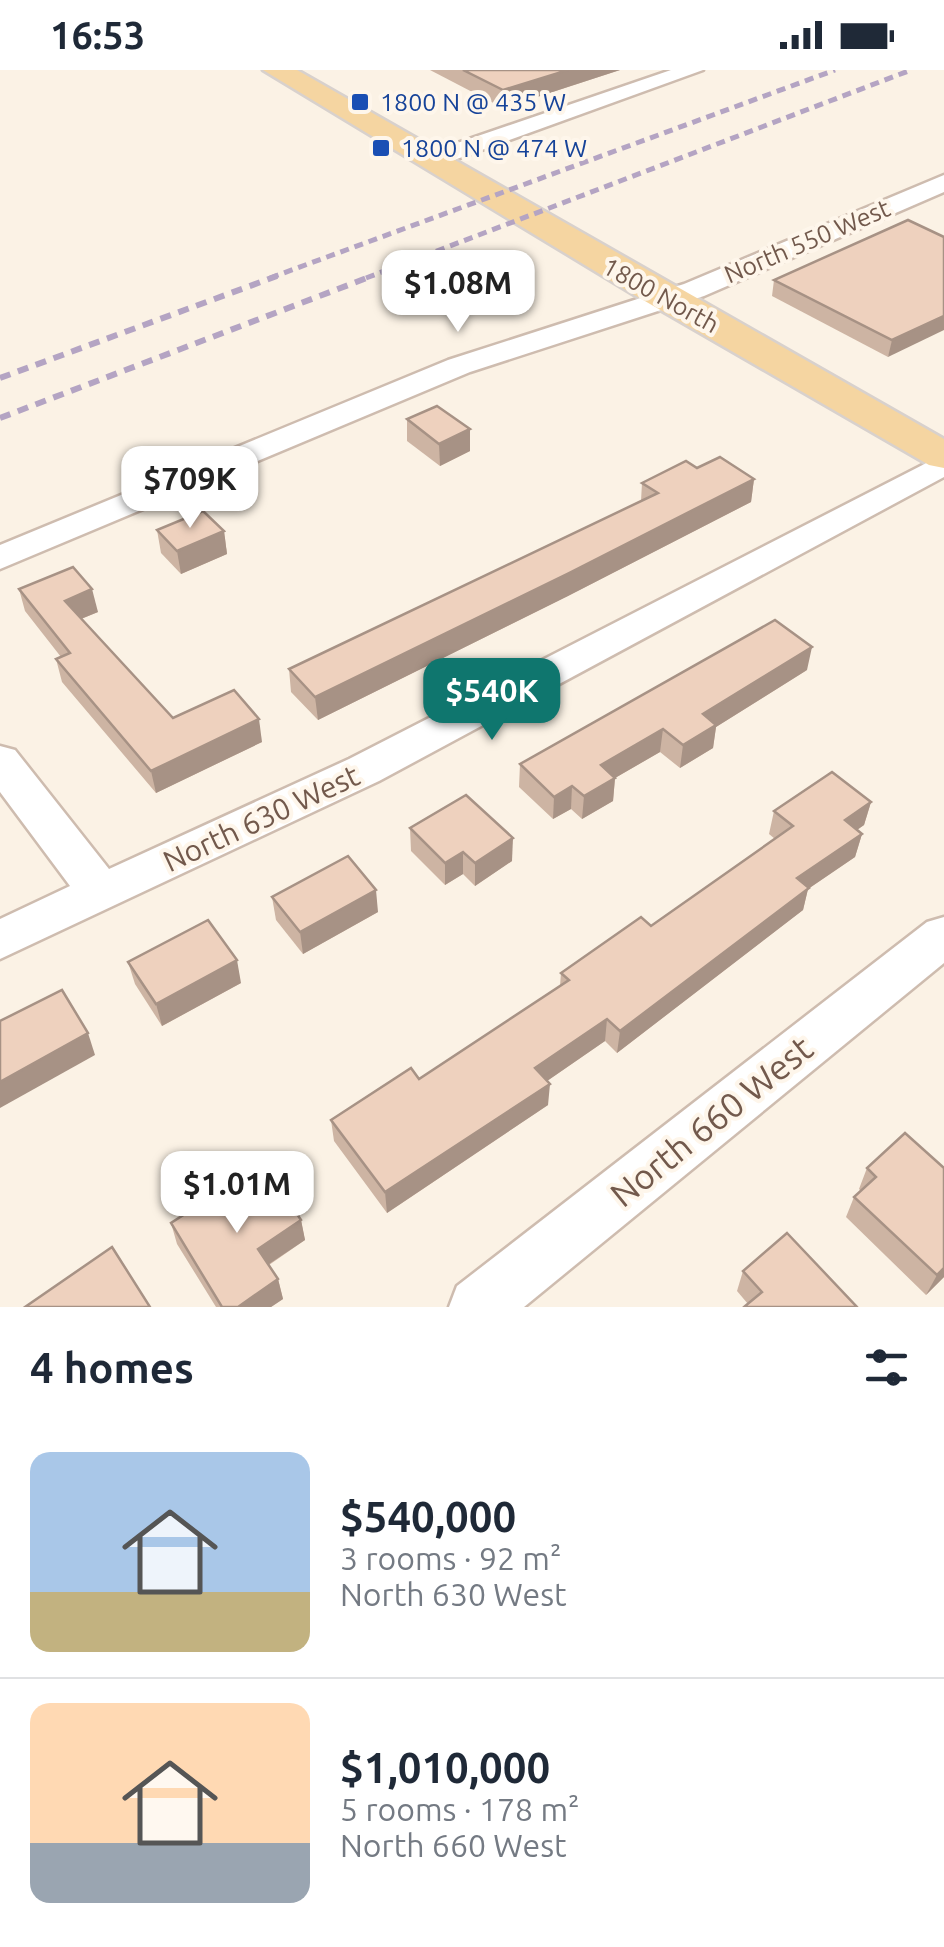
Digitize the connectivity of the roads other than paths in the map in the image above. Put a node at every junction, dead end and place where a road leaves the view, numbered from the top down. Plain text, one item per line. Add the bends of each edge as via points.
1 (277, 70) edge
2 (692, 70) edge
3 (434, 159) junction
4 (944, 183) edge
5 (908, 198) junction
6 (944, 214) edge
7 (668, 300) junction
8 (944, 456) edge
9 (944, 464) edge
10 (0, 558) edge
11 (0, 761) edge
12 (101, 893) junction
13 (944, 936) edge
14 (0, 940) edge
15 (478, 1307) edge

1 - 3 main road, 1800 North
2 - 3 street
3 - 7 main road, 1800 North
4 - 5 street, North 550 West
5 - 6 street
5 - 7 street, North 550 West
7 - 8 main road, 1800 North
7 - 10 street, North 550 West via 459,366
9 - 12 street, North 630 West via 364,770
11 - 12 street
12 - 14 street, North 630 West
13 - 15 street, North 660 West

